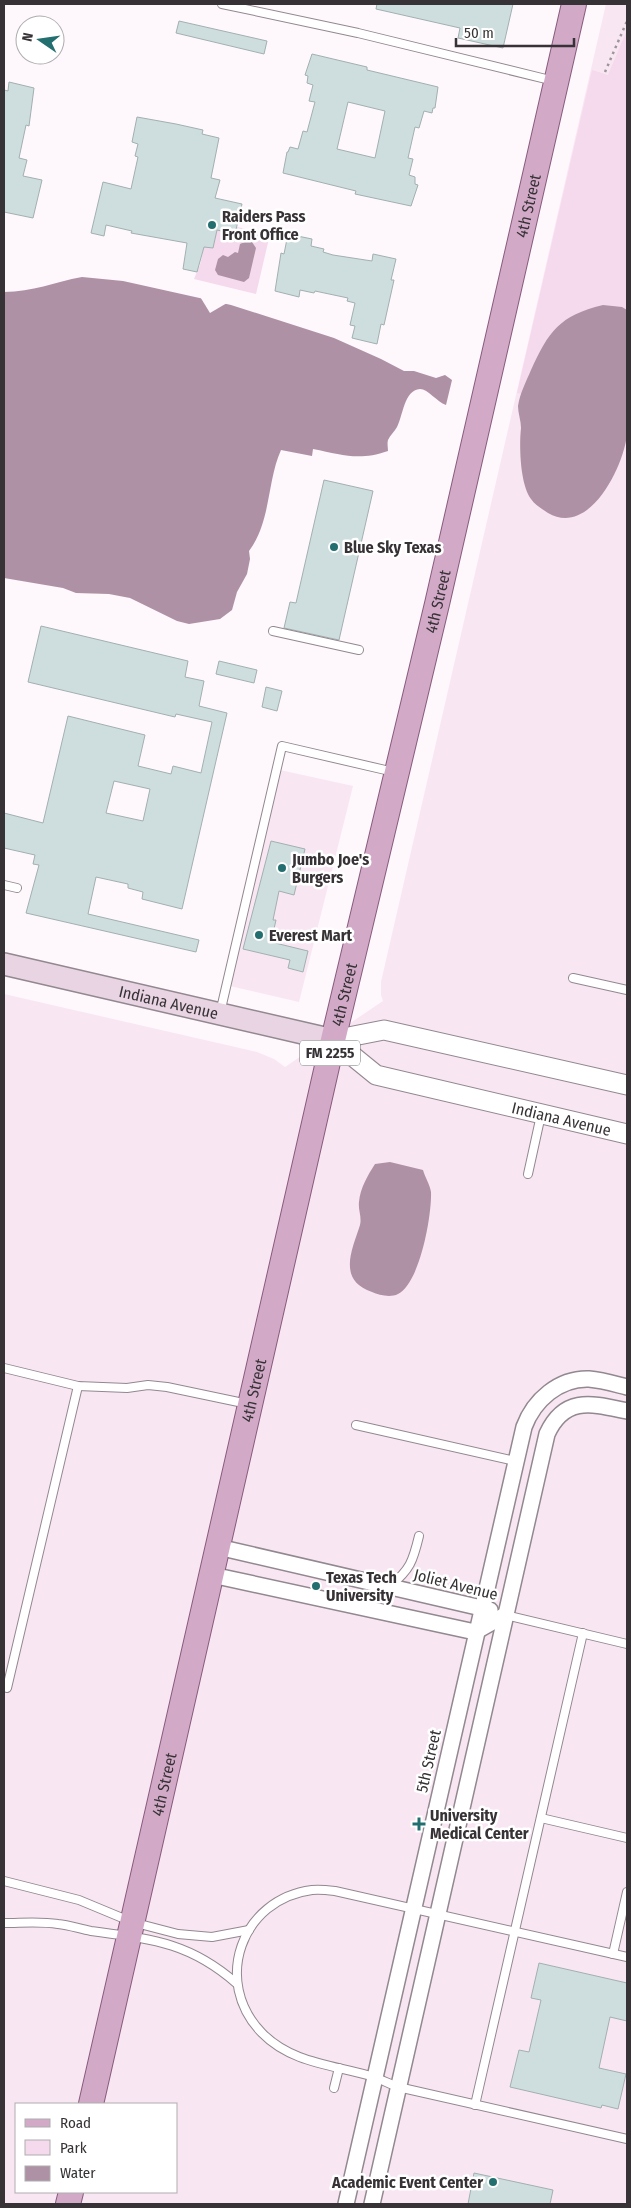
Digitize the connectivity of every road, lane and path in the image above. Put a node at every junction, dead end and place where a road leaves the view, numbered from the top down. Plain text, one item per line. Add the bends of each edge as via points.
1 (222, 4) edge
2 (574, 4) edge
3 (627, 21) edge
4 (605, 72) dead end
5 (556, 81) junction
6 (273, 631) dead end
7 (359, 650) dead end
8 (396, 772) junction
9 (4, 885) edge
10 (17, 888) dead end
11 (4, 964) edge
12 (573, 978) dead end
13 (627, 990) edge
14 (220, 1014) junction
15 (333, 1040) junction
16 (627, 1085) edge
17 (542, 1114) junction
18 (627, 1134) edge
19 (528, 1174) dead end
20 (4, 1368) edge
21 (78, 1386) junction
22 (627, 1387) edge
23 (250, 1405) junction
24 (627, 1411) edge
25 (356, 1425) dead end
26 (515, 1461) junction
27 (419, 1536) dead end
28 (218, 1547) junction
29 (212, 1574) junction
30 (390, 1586) junction
31 (482, 1607) junction
32 (505, 1616) junction
33 (475, 1632) junction
34 (582, 1633) junction
35 (627, 1644) edge
36 (4, 1687) edge
37 (541, 1818) junction
38 (627, 1838) edge
39 (4, 1881) edge
40 (627, 1892) edge
41 (413, 1908) junction
42 (438, 1913) junction
43 (4, 1923) edge
44 (131, 1928) junction
45 (250, 1930) junction
46 (515, 1931) junction
47 (613, 1954) junction
48 (627, 1957) edge
49 (236, 1983) junction
50 (339, 2068) junction
51 (374, 2077) junction
52 (398, 2087) junction
53 (334, 2088) dead end
54 (91, 2103) edge
55 (475, 2105) junction
56 (627, 2140) edge
57 (346, 2204) edge
58 (372, 2204) edge

1 - 5 lane
2 - 5 main road, 4th Street / FM 2255
3 - 4 path
5 - 8 main road, 4th Street / FM 2255
6 - 7 lane
8 - 14 lane via 282,746
8 - 15 main road, 4th Street / FM 2255
9 - 10 lane
11 - 14 main road, Indiana Avenue
12 - 13 lane
14 - 15 main road, Indiana Avenue
15 - 16 street, Indiana Avenue via 384,1030
15 - 17 street, Indiana Avenue via 376,1075
15 - 23 main road, 4th Street / FM 2255
17 - 18 street, Indiana Avenue
17 - 19 lane
20 - 21 lane
21 - 23 lane via 167,1387
21 - 36 lane via 7,1688
22 - 26 street, 5th Street via 584,1379 550,1392 536,1403 527,1419
23 - 28 main road, 4th Street / FM 2255
24 - 32 street via 584,1404 566,1409 555,1419 547,1434
25 - 26 lane
26 - 31 street, 5th Street
27 - 30 lane via 411,1566
28 - 29 main road, 4th Street / FM 2255
28 - 30 street, Joliet Avenue
29 - 33 street
29 - 44 main road, 4th Street / FM 2255
30 - 31 street, Joliet Avenue
31 - 32 street, Joliet Avenue
31 - 33 street, 5th Street
32 - 33 street, Joliet Avenue
32 - 34 lane
32 - 42 street
33 - 41 street, 5th Street
34 - 35 lane
34 - 37 lane
37 - 38 lane
37 - 46 lane
39 - 44 lane via 79,1900
40 - 47 lane
41 - 42 lane
41 - 45 lane via 313,1889 293,1894 273,1906
41 - 51 street, 5th Street
42 - 46 lane
42 - 52 street
43 - 44 lane via 56,1923 90,1931
44 - 45 lane via 197,1937
44 - 49 lane via 196,1954
44 - 54 main road, 4th Street / FM 2255
45 - 49 lane via 238,1954
46 - 47 lane
46 - 55 lane
47 - 48 lane
49 - 50 lane via 249,2016 262,2033 304,2059
50 - 51 lane
50 - 53 lane
51 - 52 lane
51 - 57 street, 5th Street
52 - 55 lane
52 - 58 street
55 - 56 lane

